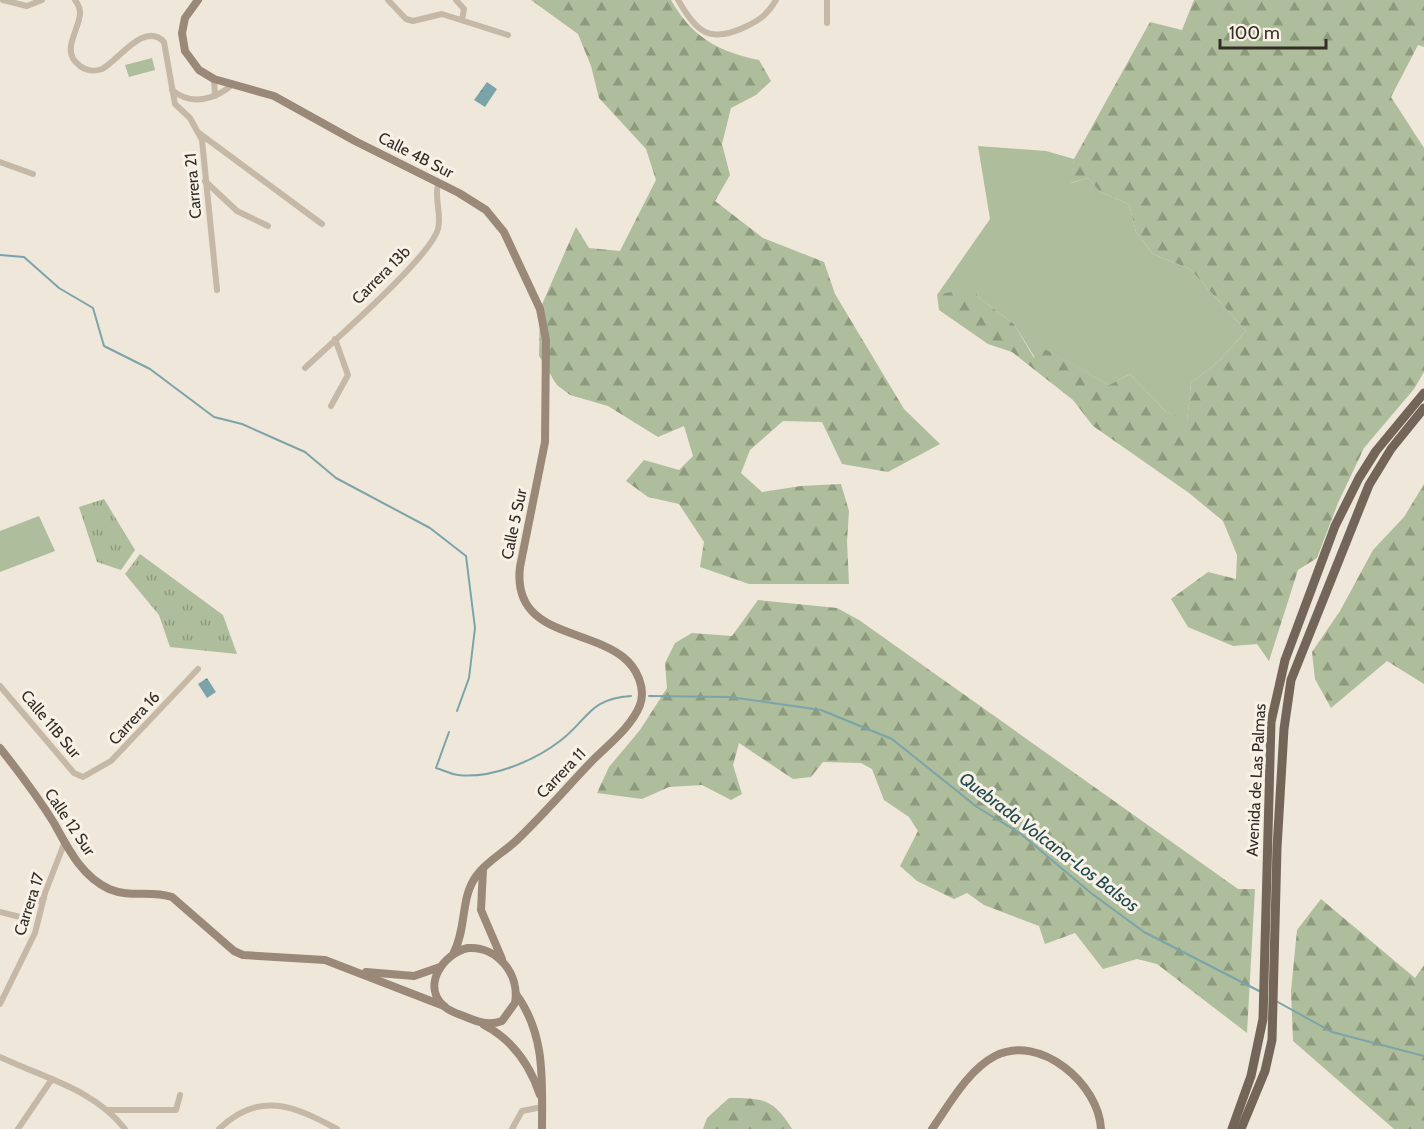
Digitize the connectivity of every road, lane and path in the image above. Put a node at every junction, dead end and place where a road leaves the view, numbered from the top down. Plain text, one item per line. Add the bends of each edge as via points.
1 (3, 0) edge
2 (42, 0) edge
3 (75, 0) edge
4 (198, 0) edge
5 (388, 0) edge
6 (456, 0) edge
7 (678, 0) edge
8 (776, 0) edge
9 (827, 0) edge
10 (462, 20) junction
11 (826, 23) dead end
12 (508, 35) dead end
13 (214, 79) junction
14 (233, 84) junction
15 (172, 90) junction
16 (215, 96) junction
17 (200, 133) junction
18 (0, 162) edge
19 (33, 174) dead end
20 (205, 181) junction
21 (438, 183) junction
22 (322, 224) dead end
23 (268, 226) dead end
24 (217, 290) dead end
25 (538, 304) joint
26 (335, 339) junction
27 (305, 368) dead end
28 (1424, 393) edge
29 (331, 406) dead end
30 (1424, 408) edge
31 (198, 669) dead end
32 (0, 686) edge
33 (641, 687) joint
34 (0, 748) edge
35 (83, 777) joint
36 (64, 844) junction
37 (483, 868) junction
38 (44, 898) junction
39 (0, 912) edge
40 (454, 952) junction
41 (503, 961) junction
42 (440, 967) junction
43 (357, 970) junction
44 (516, 994) junction
45 (0, 1004) edge
46 (444, 1006) junction
47 (478, 1022) junction
48 (0, 1057) edge
49 (52, 1079) junction
50 (180, 1095) dead end
51 (542, 1104) junction
52 (108, 1110) junction
53 (18, 1129) edge
54 (125, 1129) edge
55 (219, 1129) edge
56 (337, 1129) edge
57 (512, 1129) edge
58 (542, 1129) edge
59 (932, 1129) edge
60 (1101, 1129) edge
61 (1232, 1129) edge
62 (1241, 1129) edge

1 - 2 street via 27,6
3 - 15 street via 81,16 71,49 77,64 94,71 102,69 140,38 155,36 166,47
4 - 13 street via 185,18 183,41 193,64
5 - 10 street via 413,21 442,14
6 - 10 street via 464,9
7 - 8 street via 690,20 712,36 725,36 762,19
9 - 11 street
10 - 12 street
13 - 14 street, Calle 4B Sur
13 - 16 street
14 - 16 street
14 - 21 street, Calle 4B Sur via 273,96
15 - 16 street via 196,100
15 - 17 street, Carrera 21 via 175,104
17 - 20 street, Carrera 21
17 - 22 street
18 - 19 street
20 - 23 street via 237,211
20 - 24 street, Carrera 21
21 - 25 street, Calle 4B Sur via 481,206 500,224
21 - 26 street, Carrera 13b via 439,218 434,237 407,270
25 - 33 street, Calle 5 Sur via 546,340 545,442 520,567 521,586 536,616 555,628 619,654 632,665
26 - 27 street, Carrera 13b
26 - 29 street via 348,375
28 - 61 main road, Avenida de Las Palmas via 1359,477 1335,526 1278,682 1271,722 1263,1008 1251,1076
30 - 62 main road, Avenida de Las Palmas via 1369,486 1291,680 1277,848 1272,1040 1265,1071
31 - 35 street, Carrera 16 via 111,761
32 - 35 street, Calle 11B Sur via 74,773
33 - 37 street, Carrera 11 via 640,706 629,723 519,839
34 - 36 street, Calle 12 Sur via 48,814
36 - 38 street, Carrera 17
36 - 43 street, Calle 12 Sur via 101,884 128,894 160,893 172,897 234,951 255,957 311,958
37 - 40 street, Carrera 11 via 470,887 463,932
37 - 41 street via 481,910
38 - 39 street via 33,903 24,918
38 - 45 street, Carrera 17 via 35,933
40 - 41 street via 479,948
40 - 42 street
41 - 44 street via 513,978
42 - 43 street, Calle 12 Sur via 414,976
42 - 46 street via 435,985
43 - 46 street, Calle 12 Sur
44 - 47 street via 514,1008 506,1019 497,1023
44 - 51 street via 537,1036
46 - 47 street
47 - 51 street via 519,1053 531,1072
48 - 49 street
49 - 52 street via 89,1096
49 - 53 street
50 - 52 street via 176,1110
51 - 57 street via 522,1111
51 - 58 street
52 - 54 street
55 - 56 street via 249,1110 275,1105 300,1110
59 - 60 street via 980,1067 996,1055 1019,1050 1047,1058 1070,1073 1094,1100

